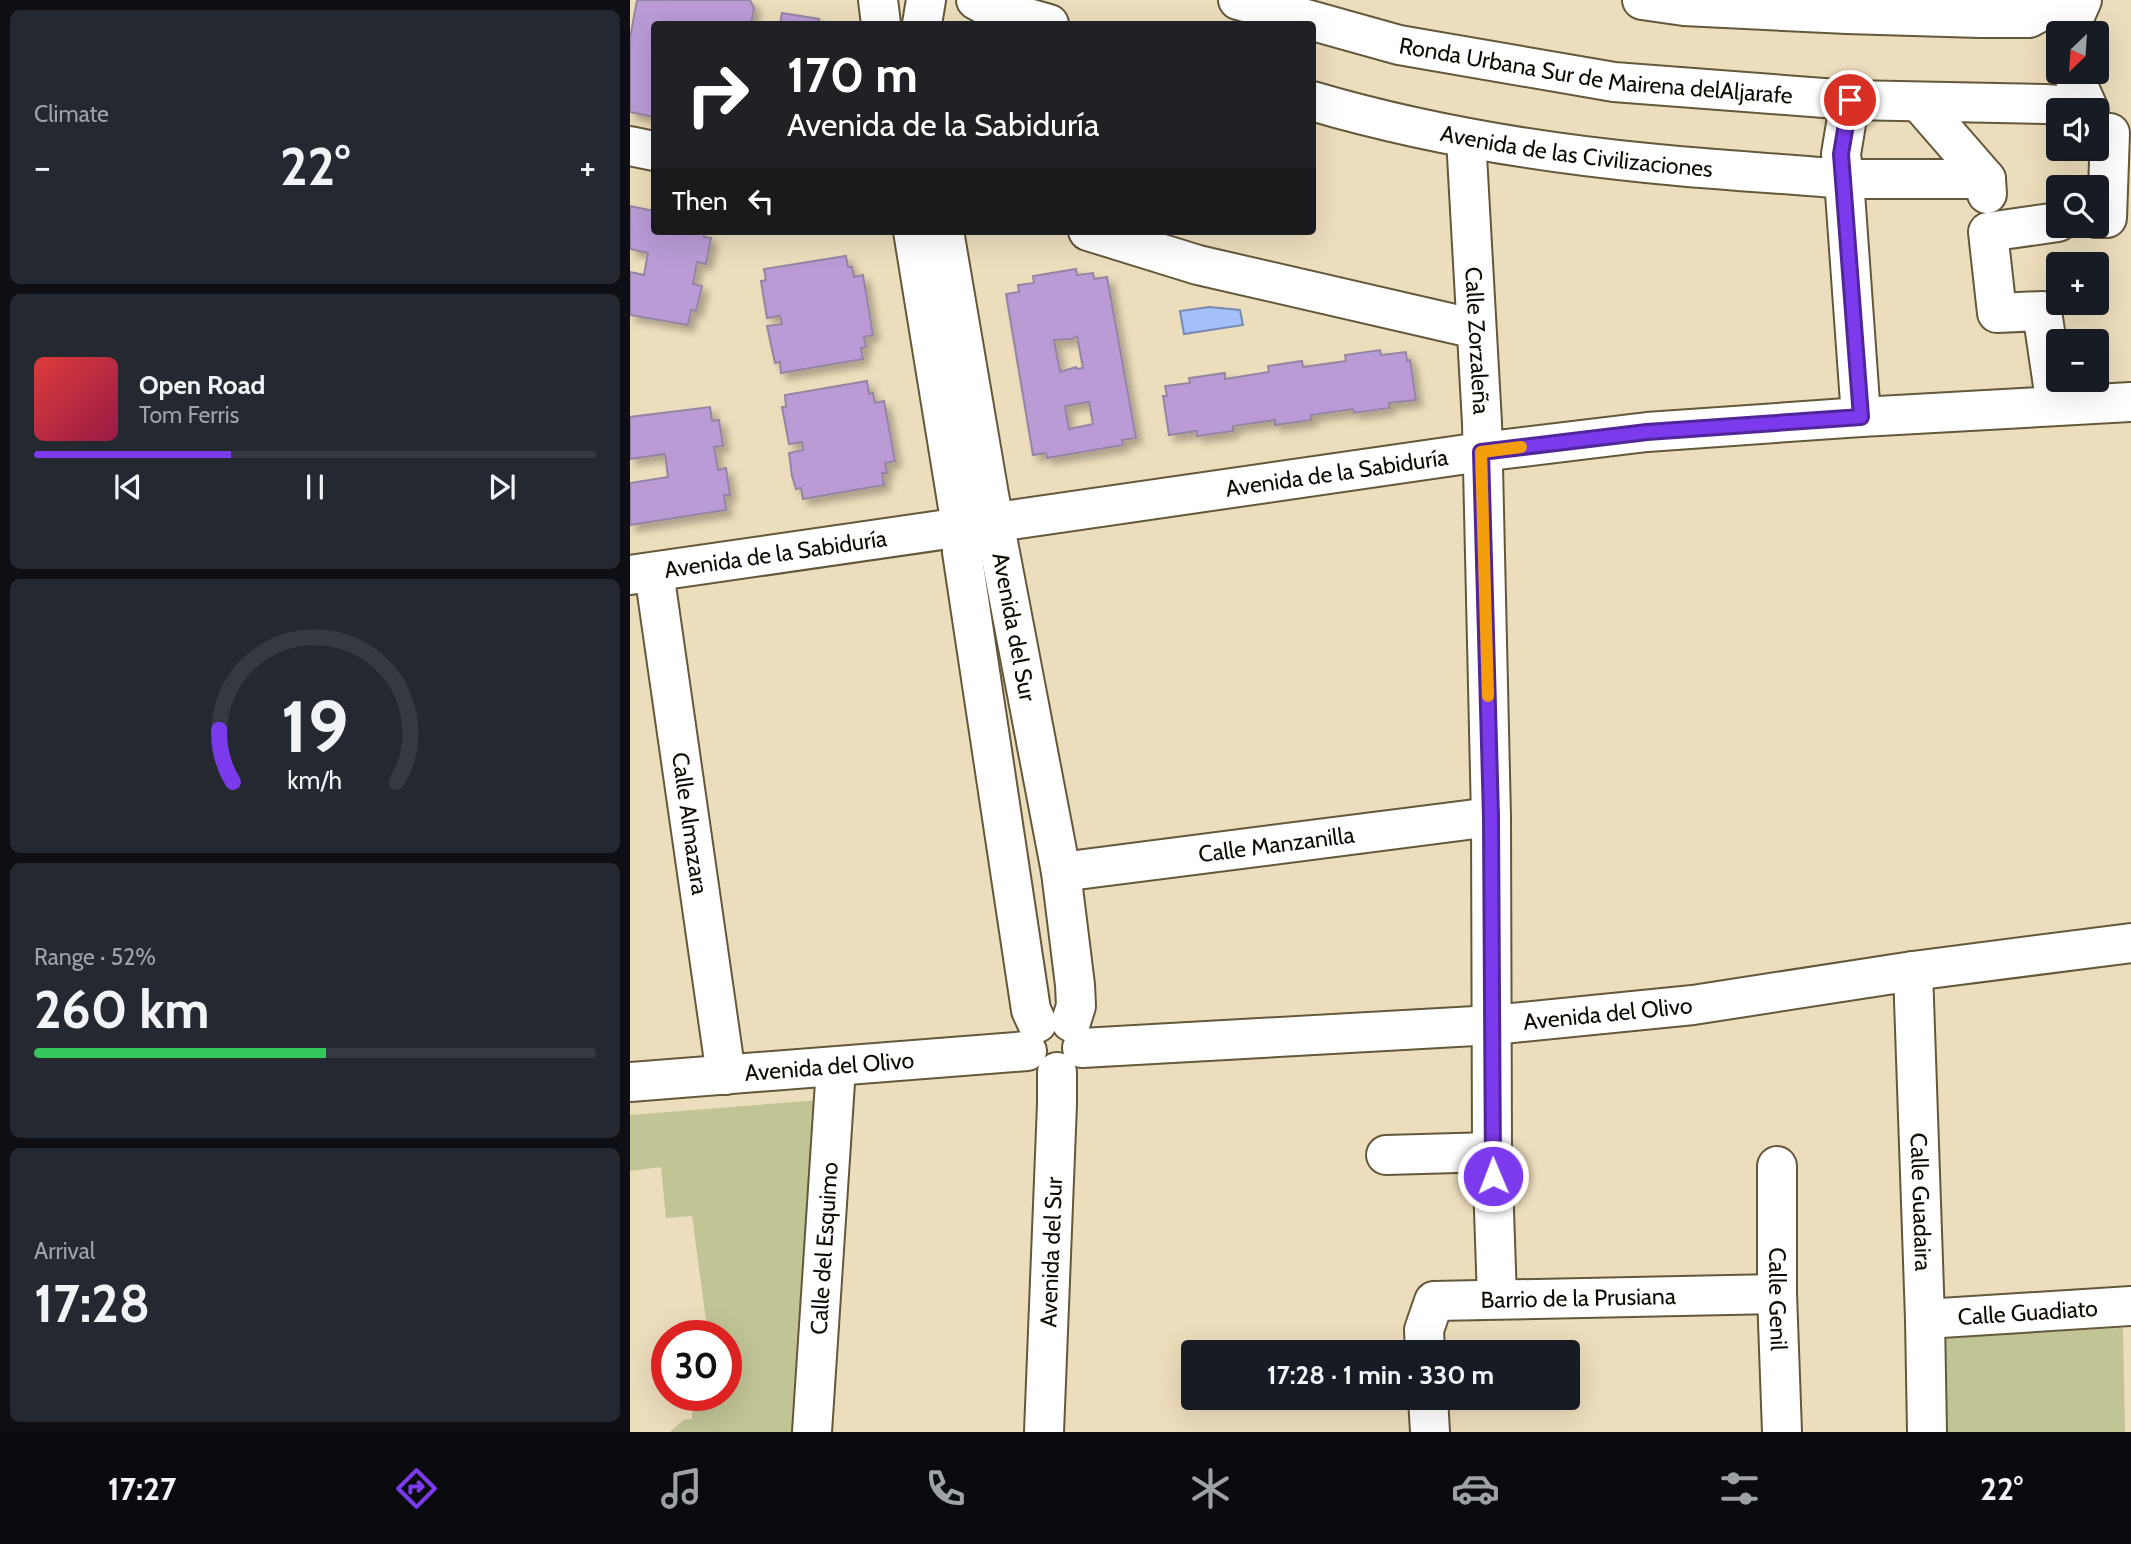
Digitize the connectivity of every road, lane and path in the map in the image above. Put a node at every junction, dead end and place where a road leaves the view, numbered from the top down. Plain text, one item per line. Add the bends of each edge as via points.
1 (878, 0) edge
2 (926, 0) edge
3 (976, 0) edge
4 (1238, 0) edge
5 (1642, 0) edge
6 (2062, 0) edge
7 (2082, 0) edge
8 (881, 21) edge
9 (922, 21) edge
10 (1038, 21) edge
11 (1313, 21) edge
12 (2073, 21) edge
13 (1316, 22) edge
14 (1850, 100) junction
15 (1316, 102) edge
16 (1919, 102) junction
17 (2046, 104) edge
18 (1466, 138) junction
19 (630, 146) edge
20 (651, 150) edge
21 (1986, 178) junction
22 (1843, 179) junction
23 (2046, 224) edge
24 (1988, 232) junction
25 (914, 235) edge
26 (944, 235) edge
27 (1101, 235) edge
28 (1476, 329) junction
29 (2131, 402) edge
30 (2056, 406) junction
31 (1861, 417) junction
32 (1481, 452) junction
33 (978, 524) junction
34 (642, 574) edge
35 (1491, 817) junction
36 (1061, 872) junction
37 (2131, 943) edge
38 (1913, 971) junction
39 (1493, 1026) junction
40 (1055, 1043) junction
41 (836, 1067) junction
42 (726, 1074) junction
43 (630, 1082) edge
44 (1492, 1152) junction
45 (1386, 1155) dead end
46 (1777, 1166) dead end
47 (1777, 1294) junction
48 (1497, 1299) junction
49 (2131, 1306) edge
50 (1925, 1319) junction
51 (1421, 1340) edge
52 (1429, 1410) edge
53 (812, 1432) edge
54 (1044, 1432) edge
55 (1430, 1432) edge
56 (1782, 1432) edge
57 (1927, 1432) edge

1 - 8 street
2 - 9 street
3 - 10 street
4 - 11 street, Ronda Urbana Sur de Mairena delAljarafe
5 - 6 street via 1847,14 2029,18
7 - 12 street
13 - 14 street, Ronda Urbana Sur de Mairena delAljarafe via 1399,45 1614,82
14 - 16 street, Ronda Urbana Sur de Mairena delAljarafe
14 - 22 street via 1841,154
15 - 18 street, Avenida de las Civilizaciones
16 - 17 street, Ronda Urbana Sur de Mairena delAljarafe
16 - 21 street
18 - 22 street, Avenida de las Civilizaciones via 1646,163
18 - 28 street, Calle Zorzaleña
19 - 20 street
21 - 22 street, Avenida de las Civilizaciones
21 - 24 street
22 - 31 street
23 - 24 street
24 - 30 street via 1997,313 2042,311
25 - 33 street, Avenida del Sur
26 - 33 street, Avenida del Sur
27 - 28 street via 1198,265
28 - 32 street, Calle Zorzaleña
29 - 30 street, Avenida de la Sabiduría
30 - 31 street, Avenida de la Sabiduría
31 - 32 street, Avenida de la Sabiduría via 1647,432
32 - 33 street, Avenida de la Sabiduría
32 - 35 street, Calle Zorzaleña
33 - 34 street, Avenida de la Sabiduría
33 - 36 street, Avenida del Sur
33 - 40 street, Avenida del Sur via 962,552 1031,1010
34 - 42 street, Calle Almazara
35 - 36 street, Calle Manzanilla
35 - 39 street, Calle Zorzaleña
36 - 40 street, Avenida del Sur via 1076,1006
37 - 38 street, Avenida del Olivo
38 - 39 street, Avenida del Olivo via 1693,1005
38 - 50 street, Calle Guadaira
39 - 40 street, Avenida del Olivo
39 - 44 street, Calle Zorzaleña
40 - 41 street, Avenida del Olivo
40 - 54 street, Avenida del Sur via 1057,1104
41 - 42 street, Avenida del Olivo
41 - 53 street, Calle del Esquimo
42 - 43 street, Avenida del Olivo
44 - 45 street
44 - 48 street, Calle Zorzaleña
46 - 47 street, Calle Genil
47 - 48 street, Barrio de la Prusiana
47 - 56 street, Calle Genil
48 - 51 street, Barrio de la Prusiana via 1434,1300
49 - 50 street, Calle Guadiato
50 - 57 street, Calle Guadaira
52 - 55 street

